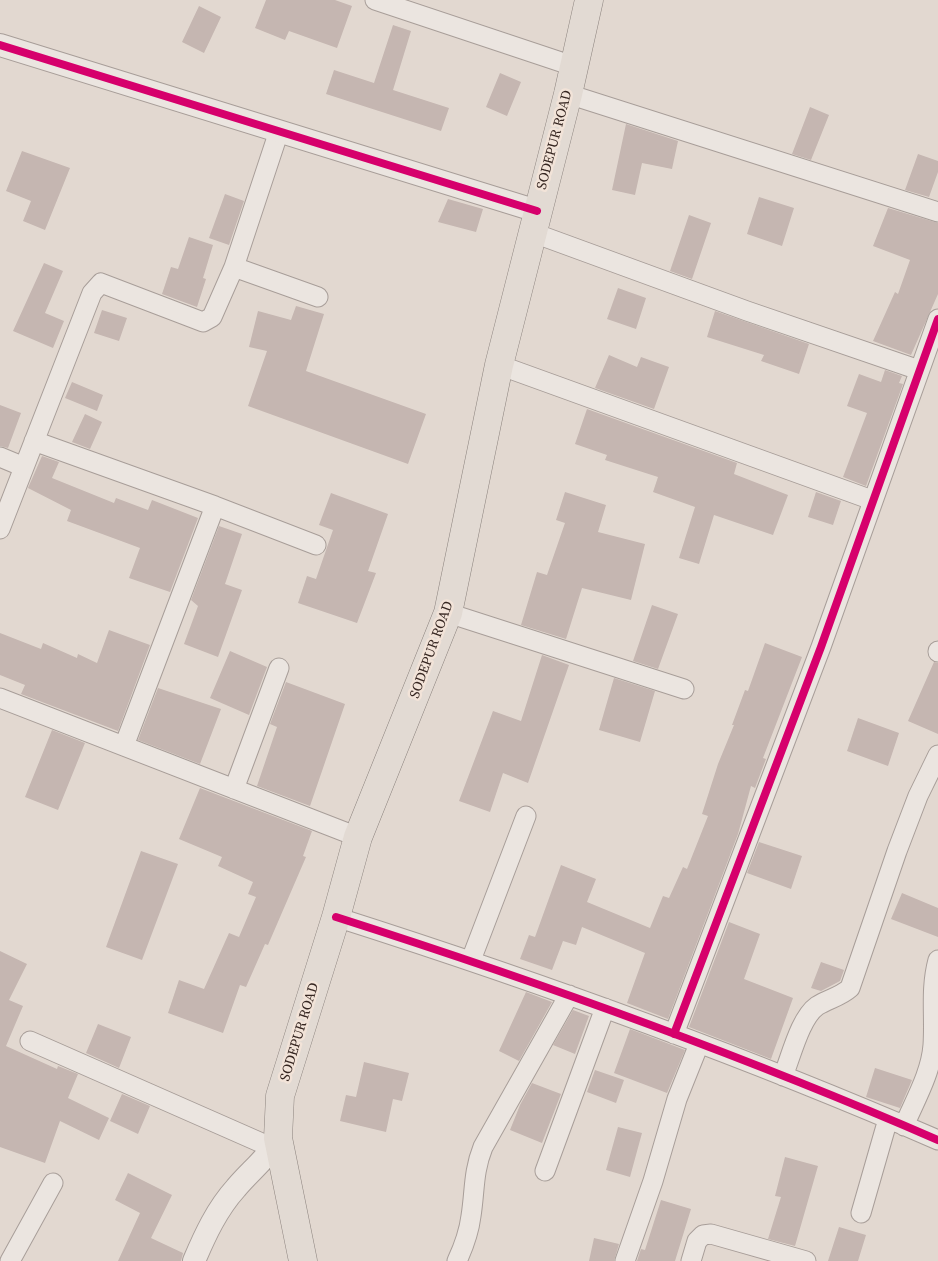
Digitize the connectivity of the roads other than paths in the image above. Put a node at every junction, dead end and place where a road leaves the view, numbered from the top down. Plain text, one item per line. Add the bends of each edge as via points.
1 (375, 0) edge
2 (588, 0) edge
3 (0, 44) edge
4 (573, 66) junction
5 (568, 94) junction
6 (278, 131) junction
7 (938, 212) edge
8 (534, 222) junction
9 (234, 267) junction
10 (318, 297) dead end
11 (938, 319) edge
12 (499, 365) junction
13 (919, 370) junction
14 (34, 441) junction
15 (0, 457) edge
16 (24, 467) junction
17 (872, 500) junction
18 (215, 506) junction
19 (0, 529) edge
20 (316, 545) dead end
21 (448, 613) junction
22 (279, 668) dead end
23 (684, 689) dead end
24 (0, 698) edge
25 (124, 746) junction
26 (938, 755) edge
27 (234, 789) junction
28 (526, 816) dead end
29 (358, 838) junction
30 (336, 917) junction
31 (471, 960) junction
32 (938, 960) edge
33 (569, 995) junction
34 (605, 1008) junction
35 (674, 1034) junction
36 (30, 1041) dead end
37 (699, 1044) junction
38 (783, 1076) junction
39 (896, 1122) junction
40 (938, 1140) edge
41 (276, 1143) junction
42 (545, 1171) dead end
43 (53, 1183) dead end
44 (861, 1213) dead end
45 (10, 1261) edge
46 (194, 1261) edge
47 (303, 1261) edge
48 (457, 1261) edge
49 (625, 1261) edge
50 (691, 1261) edge
51 (806, 1261) edge

1 - 4 street
2 - 4 main road, SODEPUR ROAD
3 - 6 street
4 - 5 main road, SODEPUR ROAD
5 - 7 street
5 - 8 main road, SODEPUR ROAD
6 - 8 street
6 - 9 street
8 - 12 main road, SODEPUR ROAD
8 - 13 street via 747,311
9 - 10 street
9 - 14 street via 212,317 203,322 101,283
11 - 13 street
12 - 17 street
12 - 21 main road, SODEPUR ROAD
13 - 17 street
14 - 16 street
14 - 18 street
15 - 16 street
16 - 19 street
17 - 35 street via 821,647
18 - 20 street
18 - 25 street
21 - 23 street
21 - 29 main road, SODEPUR ROAD
22 - 27 street
24 - 25 street
25 - 27 street
26 - 38 street via 900,842 850,988 815,1007 806,1019
27 - 29 street
28 - 31 street
29 - 30 main road, SODEPUR ROAD
30 - 31 street
30 - 41 main road, SODEPUR ROAD via 280,1096
31 - 33 street
32 - 39 street via 932,981 932,1046 926,1074
33 - 34 street
33 - 48 street via 476,1165 472,1215
34 - 35 street
34 - 42 street
35 - 37 street
36 - 41 street
37 - 38 street
37 - 49 street via 677,1099
38 - 39 street
39 - 40 street
39 - 44 street
41 - 46 street via 216,1214
41 - 47 main road, SODEPUR ROAD
43 - 45 street
50 - 51 street via 697,1241 703,1235 711,1234

